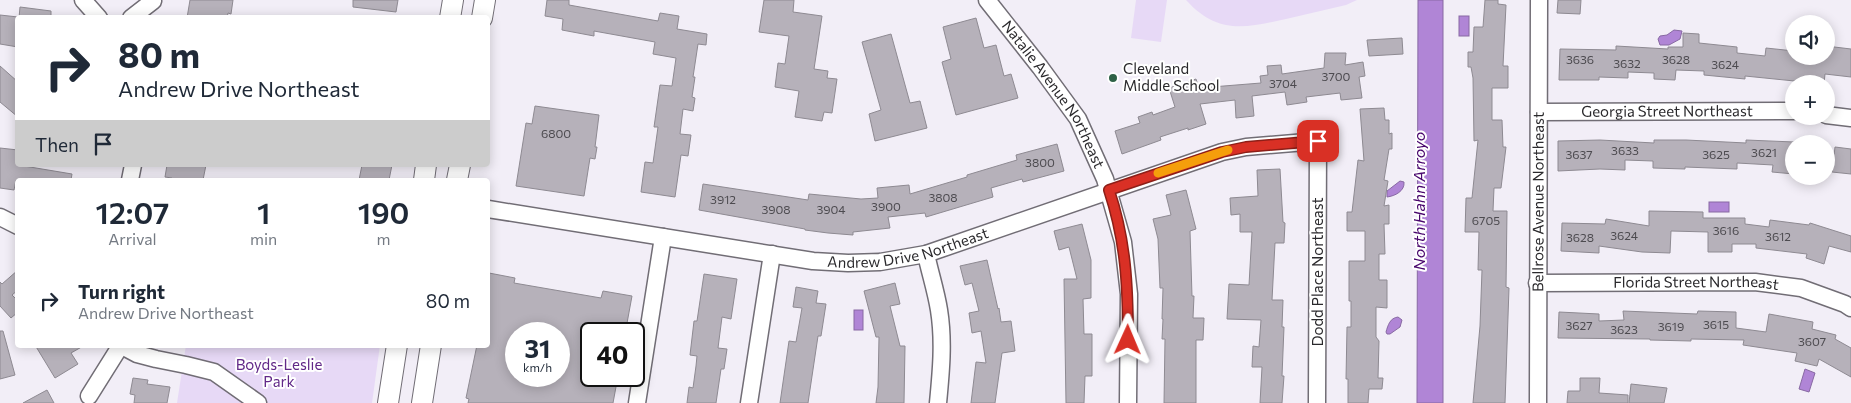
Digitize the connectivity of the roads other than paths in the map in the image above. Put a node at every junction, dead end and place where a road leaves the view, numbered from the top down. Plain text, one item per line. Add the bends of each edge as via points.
1 (83, 0) edge
2 (452, 0) edge
3 (485, 0) edge
4 (987, 0) edge
5 (1539, 0) edge
6 (153, 1) edge
7 (96, 15) edge
8 (135, 15) edge
9 (450, 15) edge
10 (482, 15) edge
11 (1785, 111) edge
12 (1539, 112) junction
13 (1835, 116) edge
14 (1851, 118) edge
15 (1318, 141) joint
16 (1109, 190) junction
17 (490, 209) edge
18 (0, 217) edge
19 (15, 224) edge
20 (663, 237) junction
21 (772, 254) junction
22 (926, 254) junction
23 (1537, 283) junction
24 (1851, 308) edge
25 (120, 348) edge
26 (127, 348) edge
27 (397, 348) edge
28 (431, 348) edge
29 (89, 396) dead end
30 (258, 403) edge
31 (388, 403) edge
32 (422, 403) edge
33 (637, 403) edge
34 (749, 403) edge
35 (938, 403) edge
36 (1128, 403) edge
37 (1317, 403) edge
38 (1538, 403) edge

1 - 7 street
2 - 9 main road
3 - 10 main road
4 - 16 street, Natalie Avenue Northeast via 1078,119
5 - 12 street, Bellrose Avenue Northeast
6 - 8 street
11 - 12 street, Georgia Street Northeast
12 - 23 street, Bellrose Avenue Northeast
13 - 14 street
15 - 16 street, Andrew Drive Northeast via 1222,152
15 - 37 street, Dodd Place Northeast
16 - 22 street, Andrew Drive Northeast
16 - 36 street, Natalie Avenue Northeast via 1123,242 1129,294
17 - 20 street, Andrew Drive Northeast
18 - 19 street
20 - 21 street, Andrew Drive Northeast
20 - 33 street
21 - 22 street, Andrew Drive Northeast via 848,263 880,262
21 - 34 street
22 - 35 street via 941,333
23 - 24 street, Florida Street Northeast via 1755,282 1801,288
23 - 38 street, Bellrose Avenue Northeast
25 - 29 street
26 - 30 street via 137,354 214,372
27 - 31 main road
28 - 32 main road

